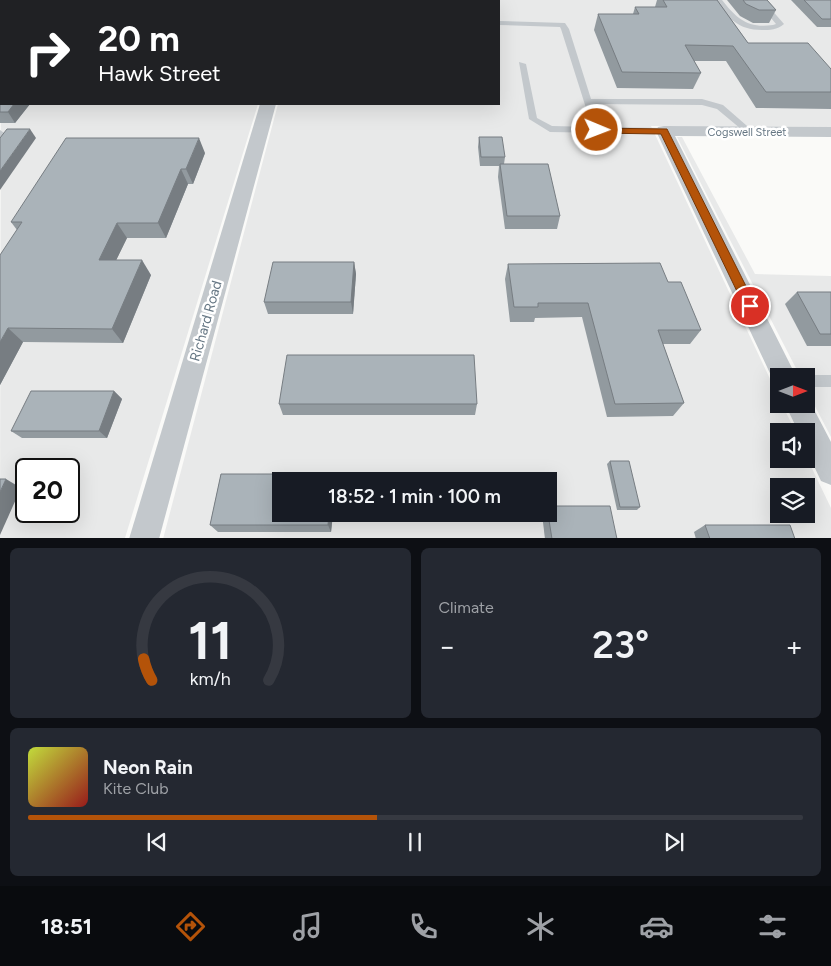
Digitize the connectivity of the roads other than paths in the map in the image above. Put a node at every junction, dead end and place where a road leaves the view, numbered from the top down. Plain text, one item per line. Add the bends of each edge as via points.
1 (718, 0) edge
2 (760, 0) edge
3 (500, 23) edge
4 (522, 64) dead end
5 (588, 101) junction
6 (268, 105) edge
7 (597, 130) junction
8 (664, 131) junction
9 (750, 132) junction
10 (831, 132) edge
11 (0, 134) edge
12 (0, 142) edge
13 (780, 368) edge
14 (815, 381) edge
15 (831, 382) edge
16 (802, 413) edge
17 (831, 471) edge
18 (144, 538) edge

1 - 2 lane via 736,22 747,28 774,28 780,24
3 - 5 lane via 562,26
4 - 7 lane via 533,119 550,130
5 - 7 lane
5 - 9 lane via 702,102 720,108
6 - 18 street, Richard Road
7 - 8 lane
8 - 9 street, Cogswell Street
8 - 13 street
9 - 10 street, Cogswell Street
11 - 12 lane via 3,135
14 - 15 lane
16 - 17 street

